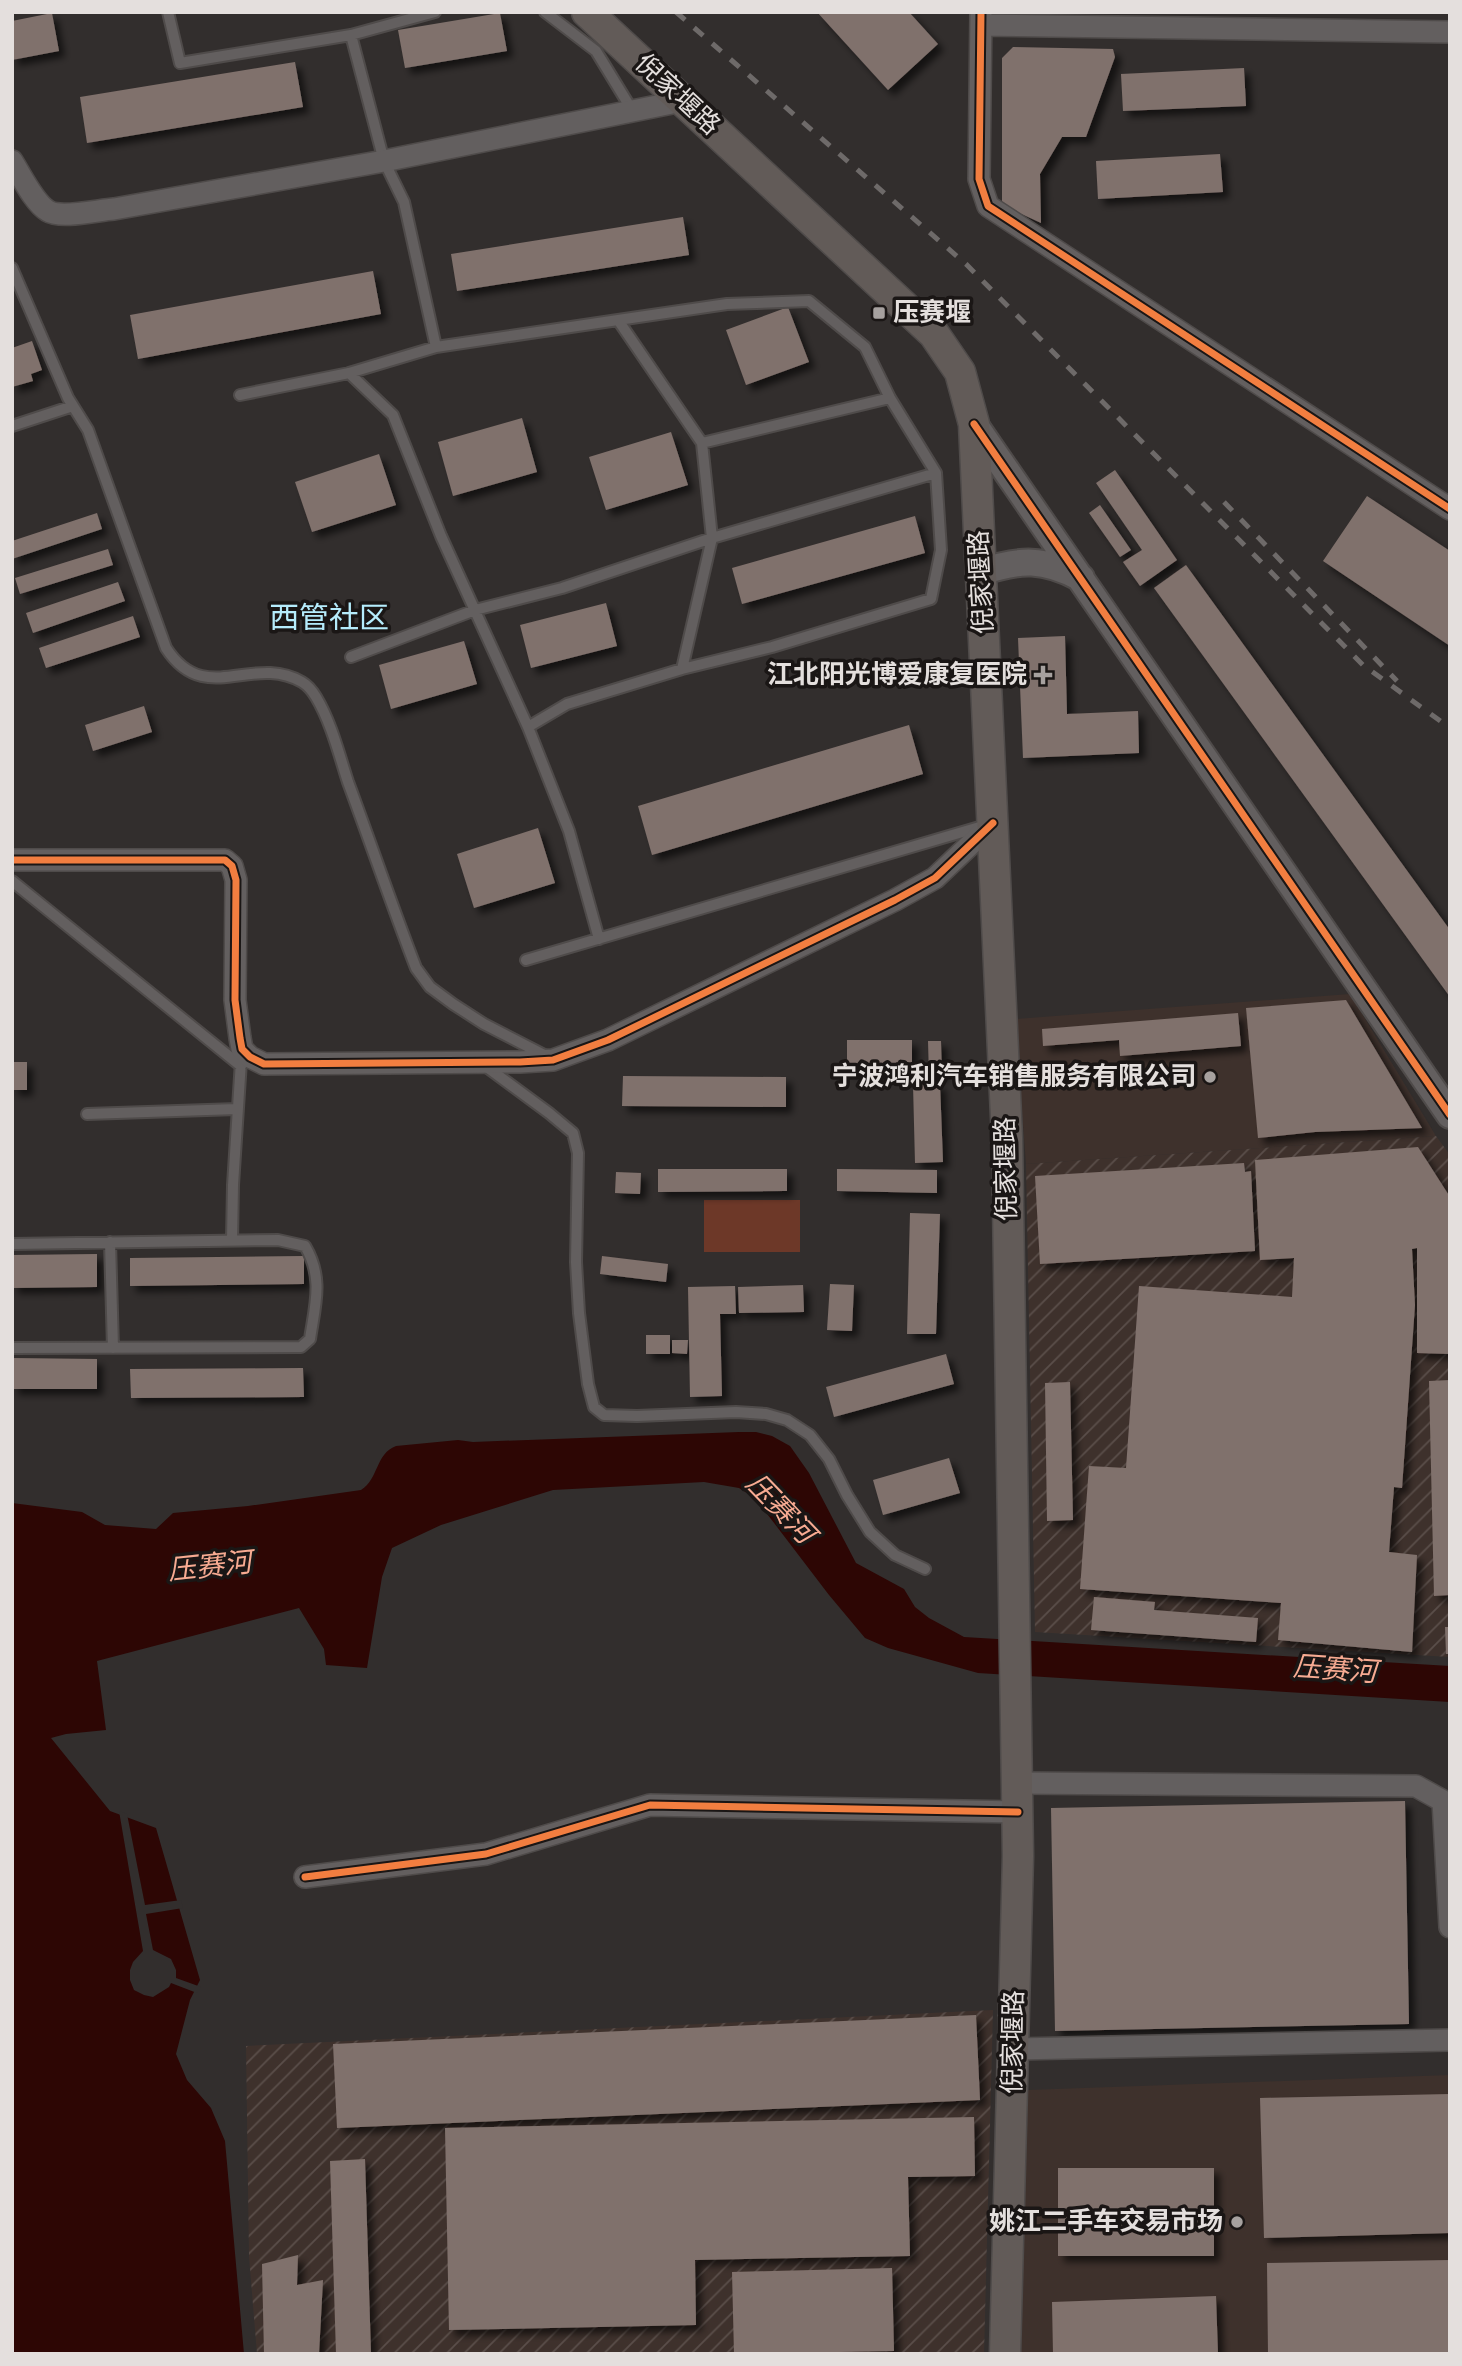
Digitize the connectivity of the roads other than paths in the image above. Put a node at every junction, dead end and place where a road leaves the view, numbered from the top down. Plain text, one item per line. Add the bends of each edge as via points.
1 (168, 12) edge
2 (435, 12) edge
3 (545, 12) edge
4 (587, 12) edge
5 (981, 19) edge
6 (1450, 32) edge
7 (351, 35) junction
8 (682, 101) junction
9 (632, 110) junction
10 (12, 161) edge
11 (384, 161) junction
12 (12, 268) edge
13 (618, 320) junction
14 (436, 347) junction
15 (349, 373) junction
16 (240, 395) dead end
17 (890, 398) junction
18 (73, 407) junction
19 (974, 424) junction
20 (12, 426) edge
21 (702, 443) junction
22 (936, 473) junction
23 (1450, 509) edge
24 (712, 538) junction
25 (981, 572) junction
26 (1081, 578) junction
27 (475, 610) junction
28 (351, 657) dead end
29 (682, 669) junction
30 (528, 727) junction
31 (993, 823) junction
32 (12, 860) edge
33 (12, 881) edge
34 (599, 939) junction
35 (526, 960) dead end
36 (241, 1058) junction
37 (553, 1060) junction
38 (482, 1063) junction
39 (237, 1109) junction
40 (87, 1114) dead end
41 (1450, 1115) edge
42 (232, 1240) junction
43 (110, 1242) junction
44 (12, 1244) edge
45 (12, 1348) edge
46 (113, 1348) junction
47 (925, 1569) dead end
48 (1017, 1797) junction
49 (305, 1877) dead end
50 (1450, 1927) edge
51 (1450, 2040) edge
52 (1013, 2049) junction
53 (1005, 2354) edge

1 - 7 lane via 180,64
2 - 7 lane
3 - 9 lane via 596,51
4 - 8 main road, 倪家堰路
5 - 6 street
5 - 23 street via 979,180 988,206
7 - 11 lane
8 - 9 street
8 - 19 main road, 倪家堰路 via 934,334 960,372
9 - 11 street
10 - 11 street via 41,206 51,213 69,214
11 - 14 lane via 404,202
12 - 18 lane
13 - 14 lane
13 - 17 lane via 727,304 809,301 864,346
13 - 21 lane
14 - 15 lane
15 - 16 lane
15 - 27 lane via 393,415
17 - 21 lane
17 - 22 lane
18 - 20 lane
18 - 37 lane via 88,430 166,648 176,662 190,673 208,678 268,672 304,683 316,697 332,735 416,968 430,987 453,1004
19 - 25 main road, 倪家堰路
19 - 26 street
21 - 24 lane
22 - 24 lane
22 - 29 lane via 941,550 932,599
24 - 27 lane via 562,588
24 - 29 lane
25 - 26 street via 1028,562 1058,565
25 - 31 main road, 倪家堰路
26 - 41 street
27 - 28 lane
27 - 30 lane
29 - 30 lane via 567,704
30 - 34 lane via 569,831
31 - 34 lane
31 - 37 street via 934,878 895,900 608,1040
31 - 48 main road, 倪家堰路 via 1007,1138
32 - 36 street via 225,860 232,866
33 - 36 lane
34 - 35 lane
36 - 38 street via 264,1064
36 - 39 lane
37 - 38 street
38 - 47 lane via 573,1133 578,1153 579,1313 594,1407 604,1415 736,1412 786,1420 810,1435 829,1460 870,1532 895,1555
39 - 40 lane
39 - 42 lane
42 - 43 lane
42 - 46 lane via 278,1240 304,1246 317,1275 310,1339 301,1347 285,1348
43 - 44 lane
43 - 46 lane
45 - 46 lane
48 - 49 street via 650,1805 486,1854
48 - 50 street via 1416,1786 1443,1801
48 - 52 main road, 倪家堰路
51 - 52 street
52 - 53 main road, 倪家堰路

